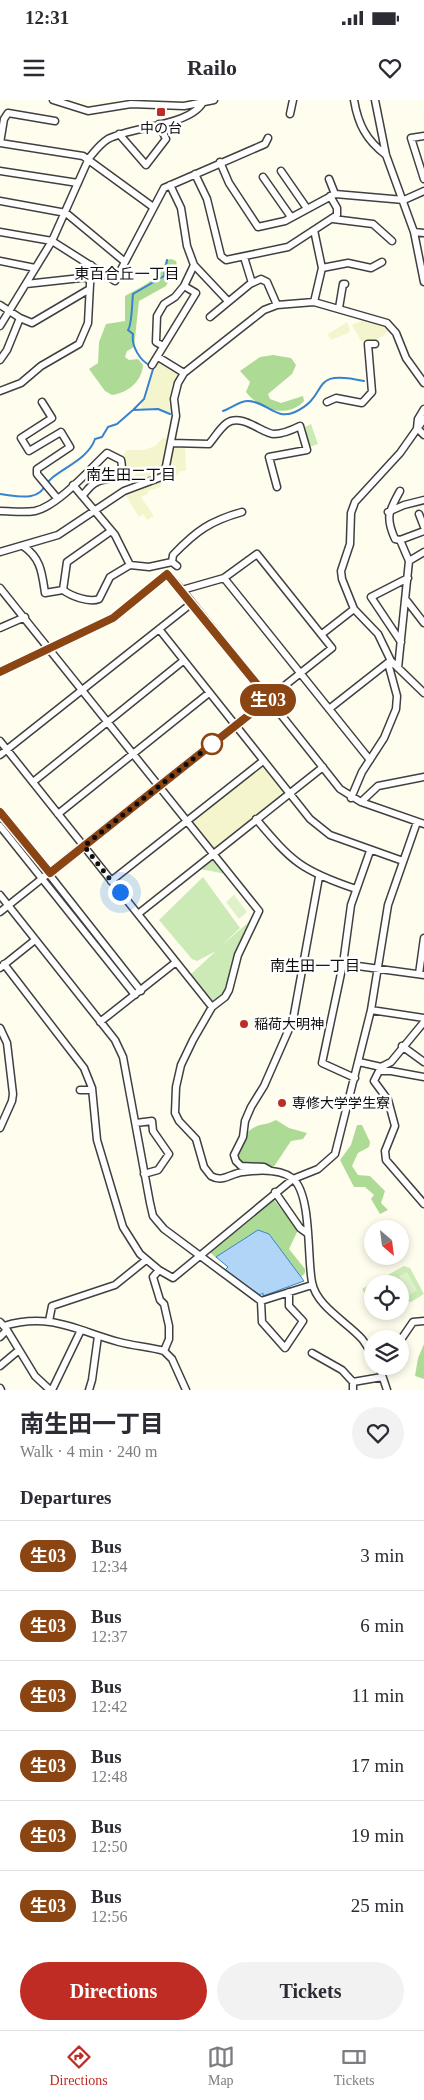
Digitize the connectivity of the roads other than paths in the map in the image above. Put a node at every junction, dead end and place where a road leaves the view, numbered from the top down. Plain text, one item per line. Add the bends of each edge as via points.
1 (53, 100) edge
2 (214, 100) edge
3 (293, 100) edge
4 (354, 100) edge
5 (375, 100) edge
6 (203, 102) edge
7 (290, 114) dead end
8 (55, 121) dead end
9 (159, 124) junction
10 (119, 134) junction
11 (424, 136) edge
12 (268, 138) dead end
13 (0, 143) edge
14 (386, 155) junction
15 (89, 158) junction
16 (220, 162) junction
17 (0, 171) edge
18 (282, 171) dead end
19 (195, 174) junction
20 (263, 177) dead end
21 (329, 179) dead end
22 (424, 179) edge
23 (78, 184) junction
24 (170, 185) junction
25 (424, 191) edge
26 (332, 195) junction
27 (404, 200) junction
28 (0, 201) edge
29 (154, 207) junction
30 (306, 208) junction
31 (66, 213) junction
32 (291, 217) junction
33 (333, 219) junction
34 (314, 230) junction
35 (0, 232) edge
36 (414, 232) junction
37 (424, 233) edge
38 (52, 241) junction
39 (392, 241) dead end
40 (416, 242) junction
41 (424, 256) edge
42 (244, 257) junction
43 (0, 262) edge
44 (125, 262) junction
45 (382, 262) dead end
46 (91, 265) junction
47 (194, 265) junction
48 (35, 268) junction
49 (322, 268) junction
50 (90, 277) junction
51 (424, 282) edge
52 (252, 283) junction
53 (26, 284) junction
54 (345, 284) dead end
55 (184, 286) junction
56 (88, 290) junction
57 (227, 300) junction
58 (314, 302) junction
59 (0, 305) edge
60 (277, 305) junction
61 (339, 308) junction
62 (9, 311) junction
63 (210, 317) dead end
64 (20, 318) junction
65 (0, 326) edge
66 (375, 344) dead end
67 (164, 346) junction
68 (158, 357) junction
69 (0, 360) edge
70 (152, 365) dead end
71 (184, 373) junction
72 (424, 383) edge
73 (0, 391) edge
74 (42, 402) dead end
75 (326, 402) dead end
76 (424, 409) edge
77 (424, 419) edge
78 (417, 428) junction
79 (424, 435) edge
80 (171, 443) junction
81 (73, 485) junction
82 (277, 487) dead end
83 (400, 491) dead end
84 (82, 496) junction
85 (57, 498) junction
86 (424, 500) edge
87 (0, 511) edge
88 (95, 511) junction
89 (242, 512) dead end
90 (388, 512) junction
91 (419, 514) dead end
92 (424, 529) edge
93 (111, 531) junction
94 (400, 540) junction
95 (23, 546) junction
96 (0, 552) edge
97 (424, 552) edge
98 (409, 562) junction
99 (130, 565) junction
100 (224, 578) junction
101 (408, 578) junction
102 (0, 588) edge
103 (63, 590) junction
104 (182, 590) junction
105 (407, 601) junction
106 (192, 603) junction
107 (354, 609) junction
108 (25, 617) junction
109 (424, 622) edge
110 (0, 628) edge
111 (159, 630) junction
112 (322, 634) junction
113 (401, 642) junction
114 (51, 649) junction
115 (183, 661) junction
116 (389, 662) junction
117 (398, 668) junction
118 (0, 672) edge
119 (300, 672) junction
120 (83, 690) junction
121 (209, 693) junction
122 (424, 694) edge
123 (269, 699) junction
124 (329, 709) junction
125 (108, 721) junction
126 (235, 726) junction
127 (0, 741) edge
128 (7, 750) junction
129 (133, 753) junction
130 (0, 755) edge
131 (370, 760) junction
132 (263, 761) junction
133 (323, 767) junction
134 (424, 777) edge
135 (32, 782) junction
136 (159, 786) junction
137 (290, 793) junction
138 (351, 798) junction
139 (360, 802) junction
140 (0, 812) edge
141 (58, 814) junction
142 (256, 819) junction
143 (188, 820) junction
144 (421, 823) edge
145 (0, 826) edge
146 (84, 846) junction
147 (370, 851) junction
148 (214, 854) junction
149 (403, 862) junction
150 (50, 873) junction
151 (319, 877) junction
152 (42, 879) junction
153 (111, 881) junction
154 (356, 889) junction
155 (0, 896) edge
156 (8, 906) junction
157 (0, 912) edge
158 (138, 914) junction
159 (424, 938) edge
160 (35, 940) junction
161 (176, 962) junction
162 (343, 964) junction
163 (2, 966) edge
164 (377, 969) junction
165 (421, 974) edge
166 (138, 993) junction
167 (212, 1007) junction
168 (371, 1010) junction
169 (424, 1018) edge
170 (100, 1022) junction
171 (424, 1022) edge
172 (0, 1028) edge
173 (402, 1046) junction
174 (359, 1062) junction
175 (424, 1062) edge
176 (381, 1069) junction
177 (424, 1077) edge
178 (355, 1078) junction
179 (80, 1090) dead end
180 (92, 1090) junction
181 (136, 1123) junction
182 (0, 1128) edge
183 (272, 1172) junction
184 (144, 1174) junction
185 (293, 1179) junction
186 (276, 1192) junction
187 (424, 1204) edge
188 (307, 1233) junction
189 (200, 1256) junction
190 (146, 1260) junction
191 (159, 1270) junction
192 (312, 1284) junction
193 (289, 1292) junction
194 (261, 1301) junction
195 (49, 1321) junction
196 (424, 1321) edge
197 (4, 1326) edge
198 (81, 1330) junction
199 (408, 1330) edge
200 (98, 1336) junction
201 (0, 1337) edge
202 (364, 1342) edge
203 (19, 1350) junction
204 (164, 1351) junction
205 (312, 1353) dead end
206 (0, 1366) edge
207 (382, 1377) joint
208 (353, 1382) junction
209 (51, 1390) edge
210 (89, 1390) edge
211 (186, 1390) edge
212 (353, 1390) edge
213 (386, 1390) edge

1 - 6 street via 88,111 131,104 172,107
2 - 6 street
3 - 7 street
4 - 14 street via 358,120 367,138
5 - 14 street
6 - 9 street via 189,116
8 - 13 street via 8,113
9 - 10 street
9 - 10 street via 166,139 146,165
10 - 15 street via 102,144
11 - 22 street via 411,138
12 - 16 street via 265,144
13 - 15 street
14 - 27 street
15 - 23 street
15 - 29 street
16 - 19 street
16 - 32 street via 229,183 258,227 278,224
17 - 23 street
18 - 30 street
19 - 24 street
19 - 42 street via 207,199 221,256 226,260
20 - 32 street
21 - 26 street
23 - 31 street
24 - 29 street via 164,188
24 - 47 street via 181,208 187,246
25 - 27 street
26 - 27 street
26 - 30 street
26 - 33 street via 338,208
27 - 36 street
28 - 31 street
29 - 44 street
30 - 32 street
31 - 38 street
31 - 44 street
33 - 34 street
33 - 39 street via 373,224
34 - 42 street via 288,247
34 - 49 street
35 - 38 street
36 - 37 street
36 - 40 street
38 - 46 street
38 - 48 street
40 - 41 street
40 - 51 street
42 - 52 street
43 - 48 street
44 - 46 street via 115,281
45 - 49 street
46 - 50 street
47 - 55 street
47 - 57 street
48 - 53 street
49 - 58 street
50 - 53 street
50 - 56 street
52 - 57 street
52 - 60 street via 267,282
53 - 62 street
54 - 61 street
55 - 67 street via 196,293
55 - 67 street via 164,304 157,316 156,342
56 - 64 street via 32,323
56 - 73 street via 88,323 80,344 41,366 21,383
57 - 63 street
58 - 60 street
58 - 61 street
59 - 62 street
60 - 71 street via 253,316
61 - 72 street via 387,323
62 - 64 street
62 - 65 street
64 - 69 street
66 - 75 street via 368,344 372,392 362,403 336,398
67 - 68 street
68 - 70 street
68 - 71 street
71 - 80 street via 174,399 176,411
74 - 85 street via 52,418 21,438 29,451 61,432 70,447 37,469 36,474
76 - 78 street
77 - 78 street
78 - 79 street
78 - 107 street via 400,453 355,502 350,544 341,571
80 - 82 street via 209,444 234,420 274,434 300,426 307,450 269,457
80 - 88 street via 164,476 124,491
81 - 84 street
81 - 84 street via 107,453 122,460 120,474 91,485
81 - 85 street
83 - 90 street
84 - 88 street
85 - 87 street via 34,511
86 - 90 street
88 - 93 street
88 - 95 street via 58,536
89 - 99 street via 216,520 190,538 172,556 175,564
90 - 94 street via 390,528 395,539
91 - 92 street
92 - 94 street
93 - 99 street
93 - 103 street via 68,562
94 - 98 street
95 - 96 street
95 - 103 street via 41,567 45,593
97 - 98 street
98 - 101 street
99 - 103 street via 110,577 99,599 94,601
100 - 104 street
100 - 112 street via 257,554
100 - 119 street
101 - 105 street
101 - 113 street via 371,598
102 - 108 street
104 - 106 street
104 - 114 street via 167,574 113,618
105 - 109 street
105 - 113 street
106 - 111 street
106 - 123 street
107 - 112 street
107 - 116 street via 378,634
108 - 110 street
108 - 114 street
111 - 115 street
111 - 120 street
112 - 119 street via 332,648
113 - 117 street
114 - 118 street
114 - 120 street
115 - 121 street
115 - 125 street
116 - 117 street
116 - 124 street
116 - 131 street via 397,703 384,738
117 - 122 street
119 - 123 street
119 - 124 street
120 - 125 street
120 - 128 street
121 - 126 street
121 - 129 street
123 - 126 street
123 - 133 street
124 - 131 street
125 - 129 street
125 - 135 street
126 - 132 street
126 - 136 street
127 - 128 street
128 - 130 street
128 - 135 street
129 - 136 street
129 - 141 street
131 - 138 street
132 - 137 street
132 - 143 street
133 - 137 street
133 - 138 street
134 - 139 street via 378,786
135 - 141 street
136 - 143 street
136 - 146 street
137 - 142 street
137 - 147 street via 310,819 330,835
138 - 139 street
139 - 144 street
140 - 150 street
141 - 146 street
142 - 148 street
142 - 151 street via 286,854
143 - 148 street
143 - 153 street
144 - 149 street
145 - 152 street
146 - 150 street
146 - 153 street
147 - 149 street
147 - 154 street
148 - 158 street
148 - 167 street via 259,911 238,955 229,990
149 - 164 street via 388,905
150 - 152 street
150 - 166 street
151 - 154 street
151 - 183 street via 293,1020 245,1120 243,1137 234,1155 241,1166 264,1167
152 - 156 street
152 - 166 street
153 - 158 street
154 - 162 street
155 - 156 street
156 - 157 street
156 - 160 street
158 - 161 street
159 - 165 street
160 - 163 street
160 - 170 street
161 - 166 street
161 - 167 street
162 - 164 street
162 - 178 street via 322,1063
163 - 180 street via 84,1068
164 - 165 street
164 - 168 street
166 - 170 street
167 - 183 street via 181,1065 175,1113 179,1122 196,1139 204,1167 211,1176 223,1179 242,1172
168 - 169 street
168 - 174 street
170 - 181 street via 115,1040 123,1057
171 - 173 street
172 - 182 street via 7,1043 13,1094
173 - 175 street
173 - 176 street via 391,1062
174 - 176 street
174 - 178 street
176 - 177 street
176 - 187 street via 375,1084 388,1100 395,1126 385,1151 386,1160
178 - 185 street via 336,1154 318,1169
179 - 180 street
180 - 190 street via 97,1140 123,1227
181 - 184 street
181 - 184 street via 152,1121 153,1131 169,1154 158,1170
183 - 185 street
184 - 189 street via 154,1216 164,1229
185 - 186 street
185 - 188 street via 303,1196
186 - 188 street via 300,1228
186 - 189 street
188 - 192 street
189 - 191 street via 173,1278
189 - 194 street
190 - 191 street
190 - 195 street via 115,1285 52,1306
191 - 204 street via 153,1277 169,1326 169,1339
192 - 193 street
192 - 202 street via 325,1304
193 - 194 street
193 - 194 street via 289,1306 303,1321 285,1348 262,1322
195 - 197 street
195 - 198 street
196 - 199 street via 413,1322
197 - 201 street
197 - 203 street
198 - 200 street
198 - 209 street
200 - 204 street
200 - 210 street
203 - 206 street
203 - 209 street via 35,1376
204 - 211 street via 172,1359
205 - 208 street via 342,1370
207 - 208 street
207 - 213 street
208 - 212 street

